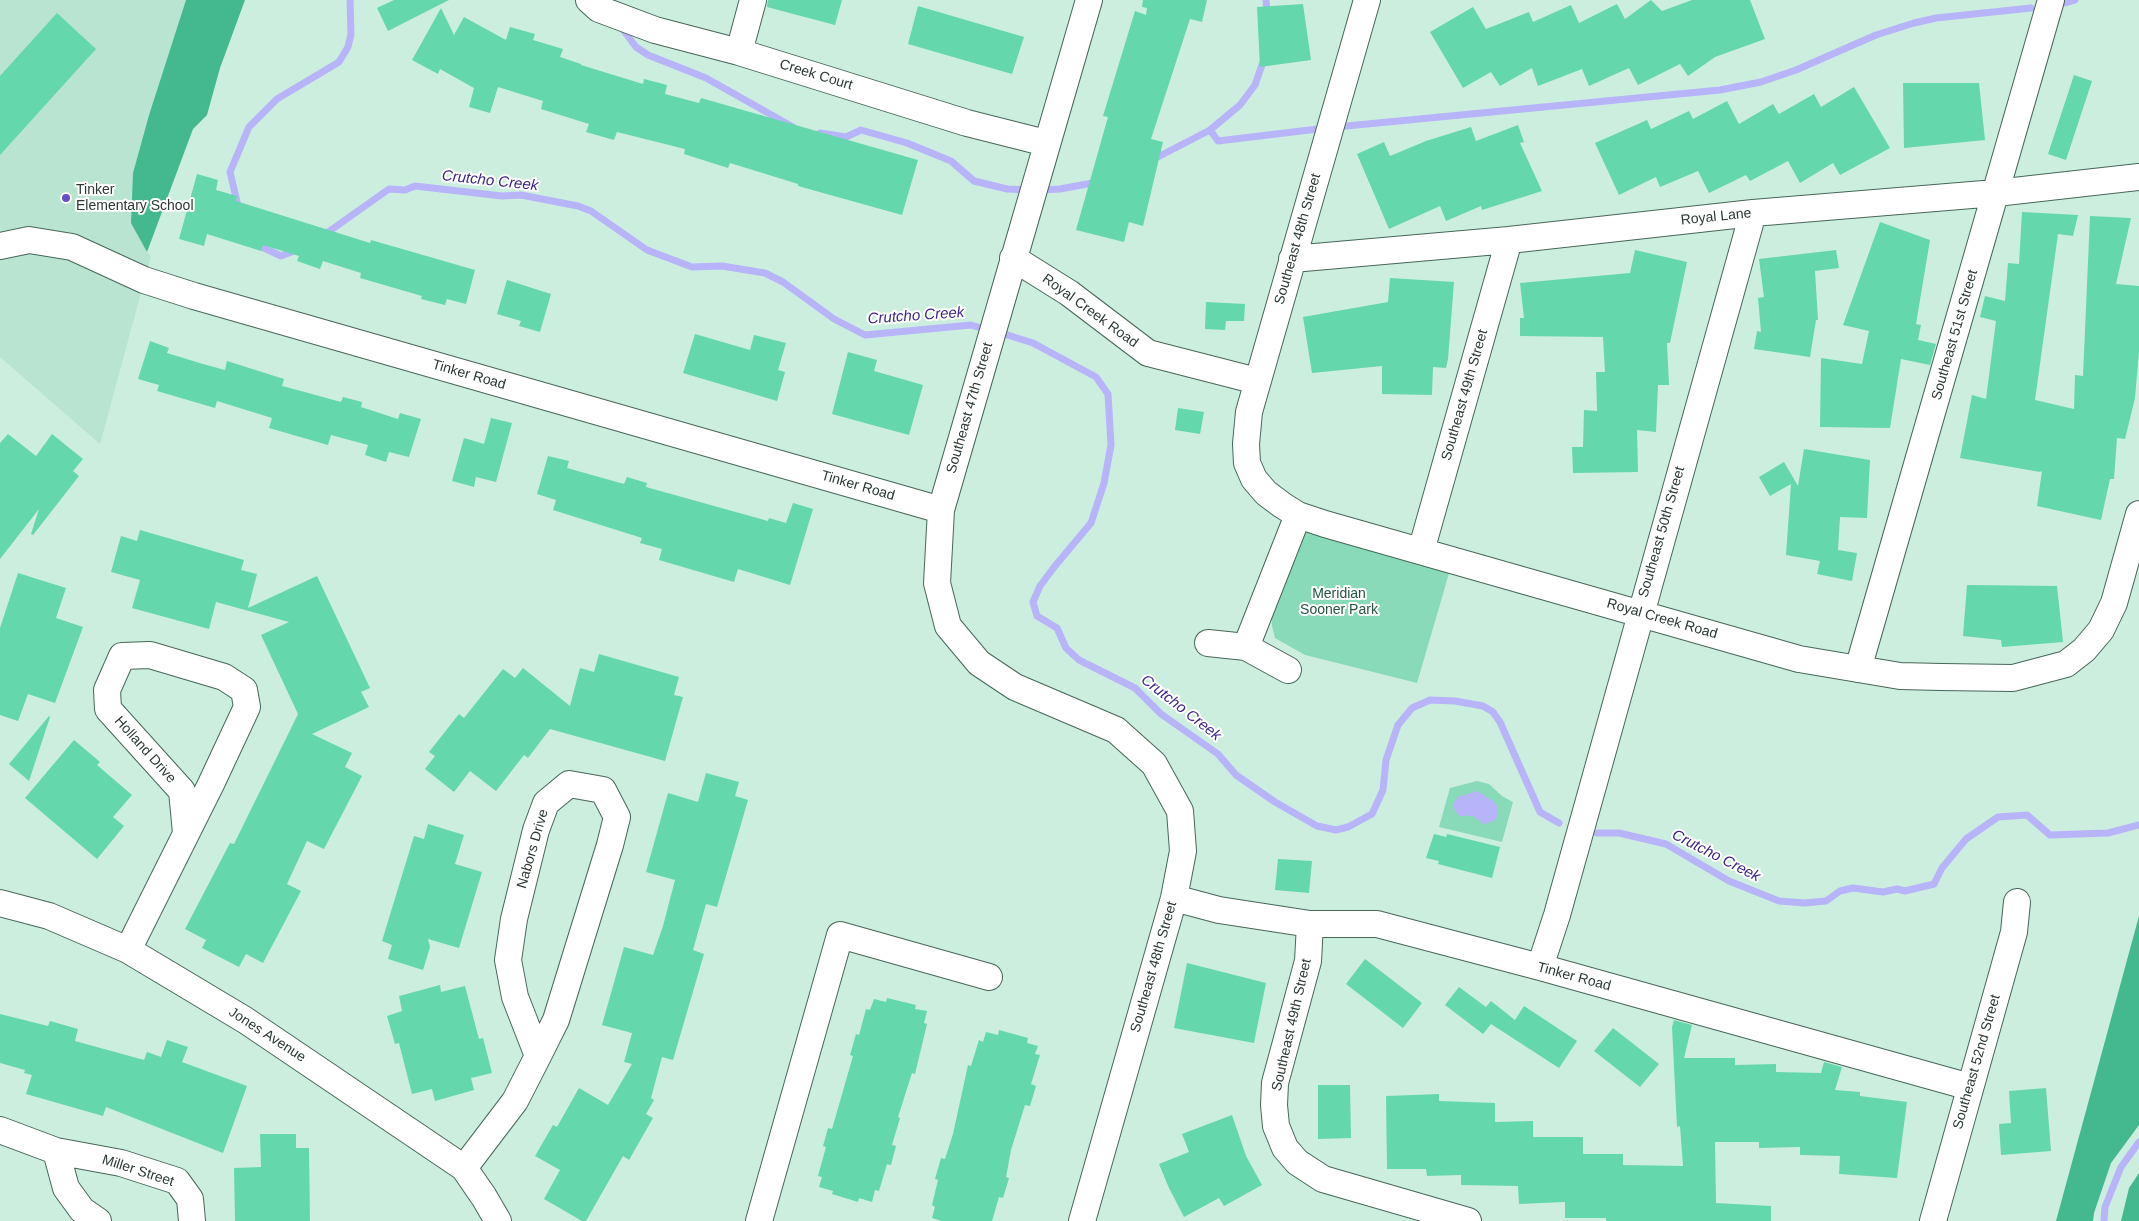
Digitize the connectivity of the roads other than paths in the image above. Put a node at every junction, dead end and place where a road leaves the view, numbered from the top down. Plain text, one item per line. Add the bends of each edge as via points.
1 (589, 0) edge
2 (753, 0) edge
3 (1089, 0) edge
4 (1366, 0) edge
5 (2050, 0) edge
6 (739, 52) junction
7 (1046, 143) junction
8 (2139, 177) edge
9 (1996, 193) junction
10 (1753, 213) junction
11 (1509, 240) junction
12 (0, 246) edge
13 (1013, 258) junction
14 (1292, 259) junction
15 (1257, 381) junction
16 (1254, 479) joint
17 (941, 510) junction
18 (2139, 514) edge
19 (1298, 515) junction
20 (1421, 551) junction
21 (1639, 613) junction
22 (1208, 643) dead end
23 (1246, 647) junction
24 (1858, 669) junction
25 (1288, 670) dead end
26 (1116, 730) joint
27 (186, 833) junction
28 (1174, 898) junction
29 (2016, 902) dead end
30 (0, 903) edge
31 (1310, 924) junction
32 (128, 950) junction
33 (1540, 967) junction
34 (989, 977) dead end
35 (538, 1056) junction
36 (1970, 1087) junction
37 (0, 1130) edge
38 (56, 1151) junction
39 (464, 1168) junction
40 (98, 1221) edge
41 (192, 1221) edge
42 (498, 1221) edge
43 (759, 1221) edge
44 (1082, 1221) edge
45 (1468, 1221) edge
46 (1934, 1221) edge

1 - 6 street, Creek Court via 599,9 655,30
2 - 6 street
3 - 7 street, Southeast 47th Street
4 - 14 street, Southeast 48th Street
5 - 9 street, Southeast 51st Street
6 - 7 street, Creek Court via 967,123
7 - 13 street, Southeast 47th Street
8 - 9 street, Royal Lane
9 - 10 street, Royal Lane
9 - 24 street, Southeast 51st Street
10 - 11 street, Royal Lane
10 - 21 street, Southeast 50th Street
11 - 14 street, Royal Lane
11 - 20 street, Southeast 49th Street
12 - 17 street, Tinker Road via 29,240 72,247 144,280 194,296
13 - 15 street, Royal Creek Road via 1069,293 1148,352
13 - 17 street, Southeast 47th Street
14 - 15 street, Southeast 48th Street
15 - 16 street, Southeast 48th Street via 1249,412 1246,444 1247,463
16 - 19 street, Royal Creek Road via 1266,493
17 - 26 street, Southeast 47th Street via 937,583 948,626 979,663 1015,688
18 - 24 street, Royal Creek Road via 2114,603 2101,630 2084,650 2066,664 2013,678 1900,676
19 - 20 street, Royal Creek Road
19 - 23 street
20 - 21 street, Royal Creek Road
21 - 24 street, Royal Creek Road via 1799,659
21 - 33 street, Southeast 50th Street via 1560,906
22 - 23 street
23 - 25 street
26 - 28 street, Southeast 48th Street via 1154,764 1180,811 1183,851
27 - 27 street, Holland Drive via 247,707 244,690 224,677 150,655 122,656 107,690 108,709 182,791
27 - 32 street, Holland Drive
28 - 31 street, Tinker Road via 1219,910
28 - 44 street, Southeast 48th Street
29 - 36 street, Southeast 52nd Street via 2014,932
30 - 32 street, Jones Avenue via 49,916
31 - 33 street, Tinker Road via 1377,924
31 - 45 street, Southeast 49th Street via 1308,961 1275,1083 1276,1126 1285,1148 1297,1162 1323,1179
32 - 39 street, Jones Avenue via 245,1020
33 - 36 street, Tinker Road
34 - 43 street via 840,936
35 - 35 street, Nabors Drive via 556,1020 608,854 617,817 603,790 569,784 546,802 514,919 508,960 515,997
35 - 39 street, Nabors Drive via 515,1101
36 - 46 street, Southeast 52nd Street
37 - 38 street, Miller Street
38 - 40 street via 66,1188 82,1210
38 - 41 street, Miller Street via 121,1163 177,1181 190,1199
39 - 42 street, Jones Avenue

